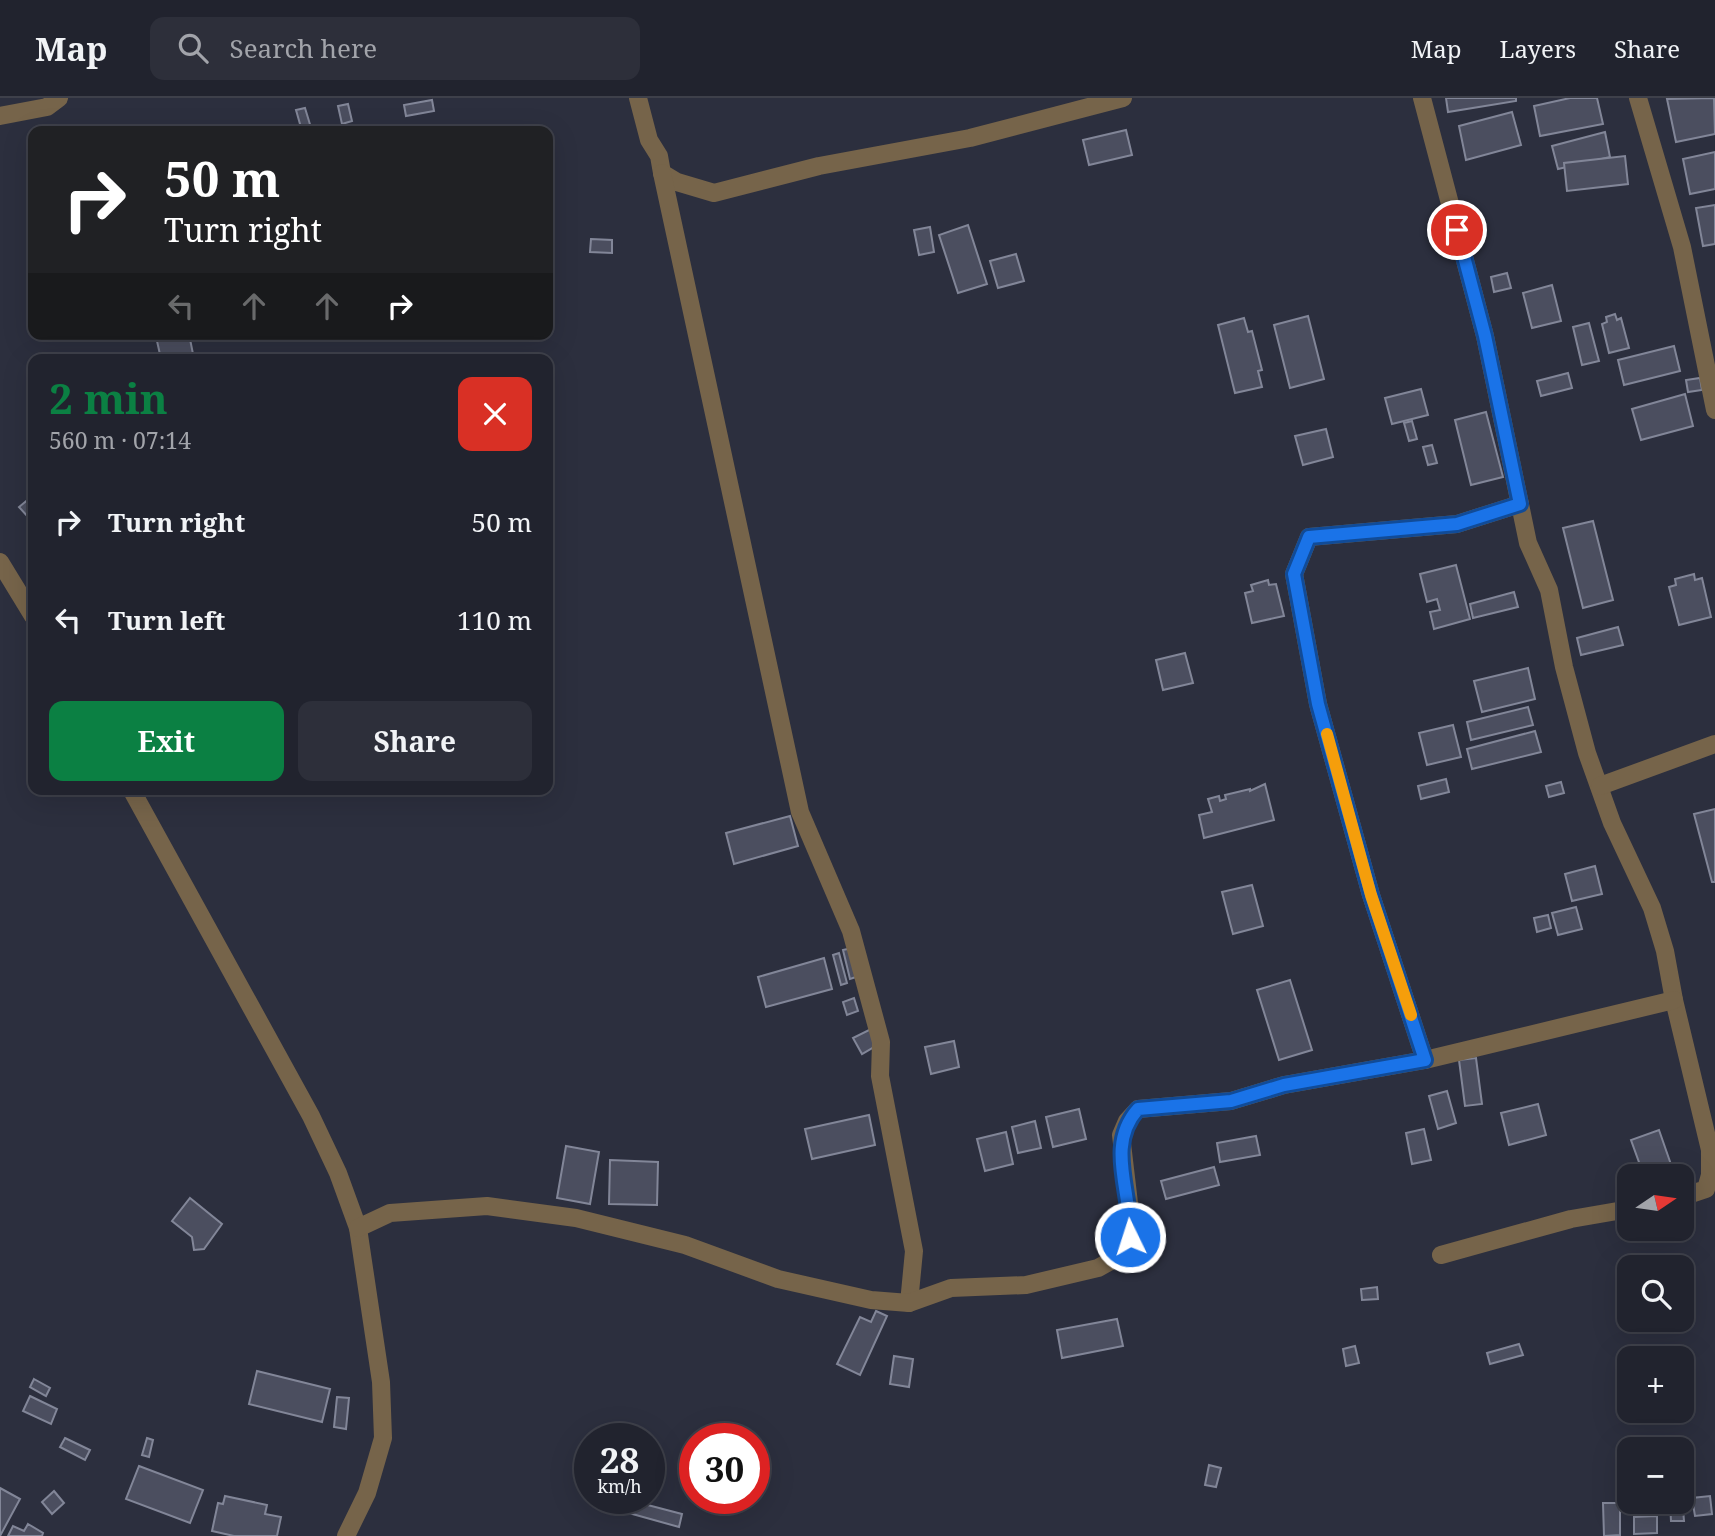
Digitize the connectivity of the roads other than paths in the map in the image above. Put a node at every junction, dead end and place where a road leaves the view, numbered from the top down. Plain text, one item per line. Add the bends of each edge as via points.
1 (59, 98) edge
2 (638, 98) edge
3 (1123, 98) edge
4 (1422, 98) edge
5 (1638, 98) edge
6 (0, 116) edge
7 (662, 173) junction
8 (1715, 410) edge
9 (1520, 504) junction
10 (0, 562) edge
11 (28, 608) edge
12 (1715, 744) edge
13 (1600, 786) junction
14 (134, 795) edge
15 (1674, 1000) junction
16 (1425, 1060) junction
17 (1694, 1193) edge
18 (1617, 1211) edge
19 (358, 1227) junction
20 (1441, 1255) dead end
21 (909, 1303) junction
22 (346, 1536) edge

1 - 6 street via 47,107
2 - 7 street
3 - 7 street via 970,138 819,166 714,194
4 - 9 street via 1485,336
5 - 8 street via 1682,247
7 - 21 street via 800,812 851,931 881,1042 880,1076 915,1251
9 - 13 street via 1528,543 1549,590 1563,667
9 - 16 street via 1457,524 1309,537 1294,574 1318,704 1371,895
10 - 11 street
12 - 13 street
13 - 15 street via 1651,908
14 - 19 street via 311,1116
15 - 16 street
15 - 17 street via 1710,1150 1706,1189
16 - 21 street via 1284,1085 1231,1101 1138,1109 1121,1135 1131,1220 1130,1237 1118,1257 1098,1268 1038,1282 951,1288
18 - 20 street
19 - 21 street via 390,1213 487,1206 576,1217 685,1245 778,1279 871,1300
19 - 22 street via 381,1382 383,1438 368,1493

